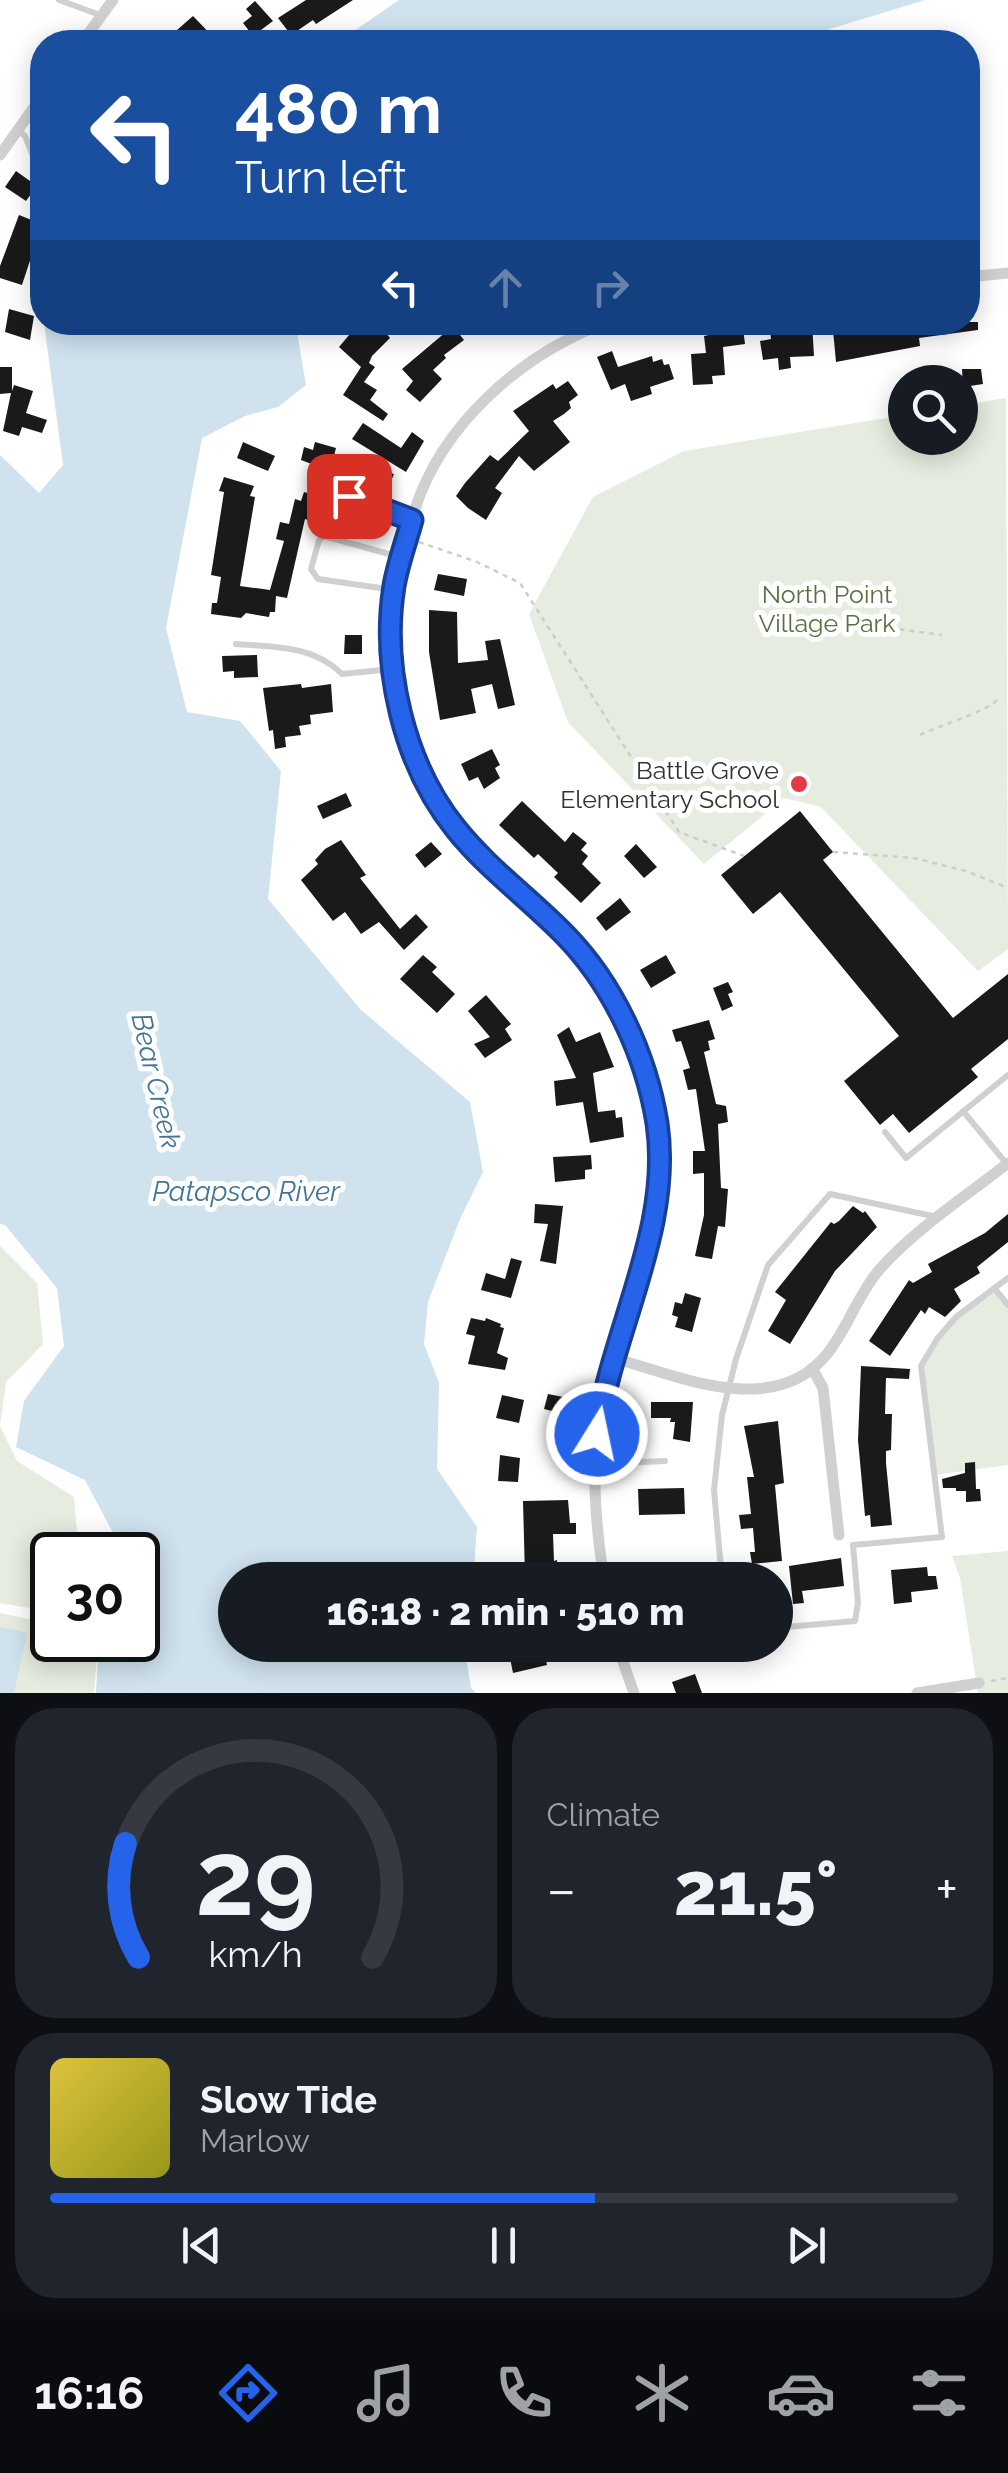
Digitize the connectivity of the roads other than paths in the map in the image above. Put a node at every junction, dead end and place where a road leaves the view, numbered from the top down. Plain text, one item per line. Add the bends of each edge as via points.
1 (59, 0) edge
2 (113, 0) edge
3 (102, 16) junction
4 (91, 30) edge
5 (30, 112) edge
6 (18, 129) junction
7 (30, 148) edge
8 (0, 154) edge
9 (1008, 273) edge
10 (980, 276) edge
11 (580, 335) edge
12 (349, 496) dead end
13 (412, 520) junction
14 (401, 557) junction
15 (394, 590) junction
16 (236, 644) dead end
17 (393, 669) junction
18 (1008, 1075) edge
19 (963, 1111) junction
20 (886, 1132) dead end
21 (1008, 1164) edge
22 (938, 1218) junction
23 (1008, 1278) edge
24 (995, 1289) junction
25 (1008, 1305) edge
26 (613, 1358) junction
27 (812, 1368) junction
28 (729, 1387) junction
29 (665, 1461) dead end
30 (596, 1464) junction
31 (839, 1535) joint
32 (854, 1545) junction
33 (602, 1562) edge
34 (720, 1562) edge
35 (793, 1626) edge
36 (623, 1662) edge
37 (980, 1684) road end
38 (634, 1693) edge
39 (917, 1693) edge

1 - 3 lane
2 - 3 street
3 - 4 street
5 - 6 street
6 - 7 lane
6 - 8 street
9 - 10 street
11 - 13 street via 496,390 465,424
12 - 13 lane
13 - 14 street
14 - 15 street
14 - 15 lane via 324,536 311,570 318,579
15 - 17 street
16 - 17 lane via 293,649 328,660 342,674
17 - 26 street via 412,748 446,814 596,971 640,1058 656,1121 655,1202
18 - 19 lane
19 - 20 lane via 906,1158
19 - 21 lane
21 - 22 street
22 - 27 street via 877,1273 836,1342
22 - 28 lane via 830,1194 768,1265
23 - 24 lane
24 - 25 lane
24 - 32 lane via 956,1317 921,1366 942,1537
26 - 28 street
26 - 30 street
27 - 28 street via 780,1386
27 - 31 street via 823,1388
28 - 34 lane via 714,1490
29 - 30 lane
30 - 33 street
31 - 32 lane
32 - 35 lane via 855,1621
36 - 38 street
37 - 39 street

